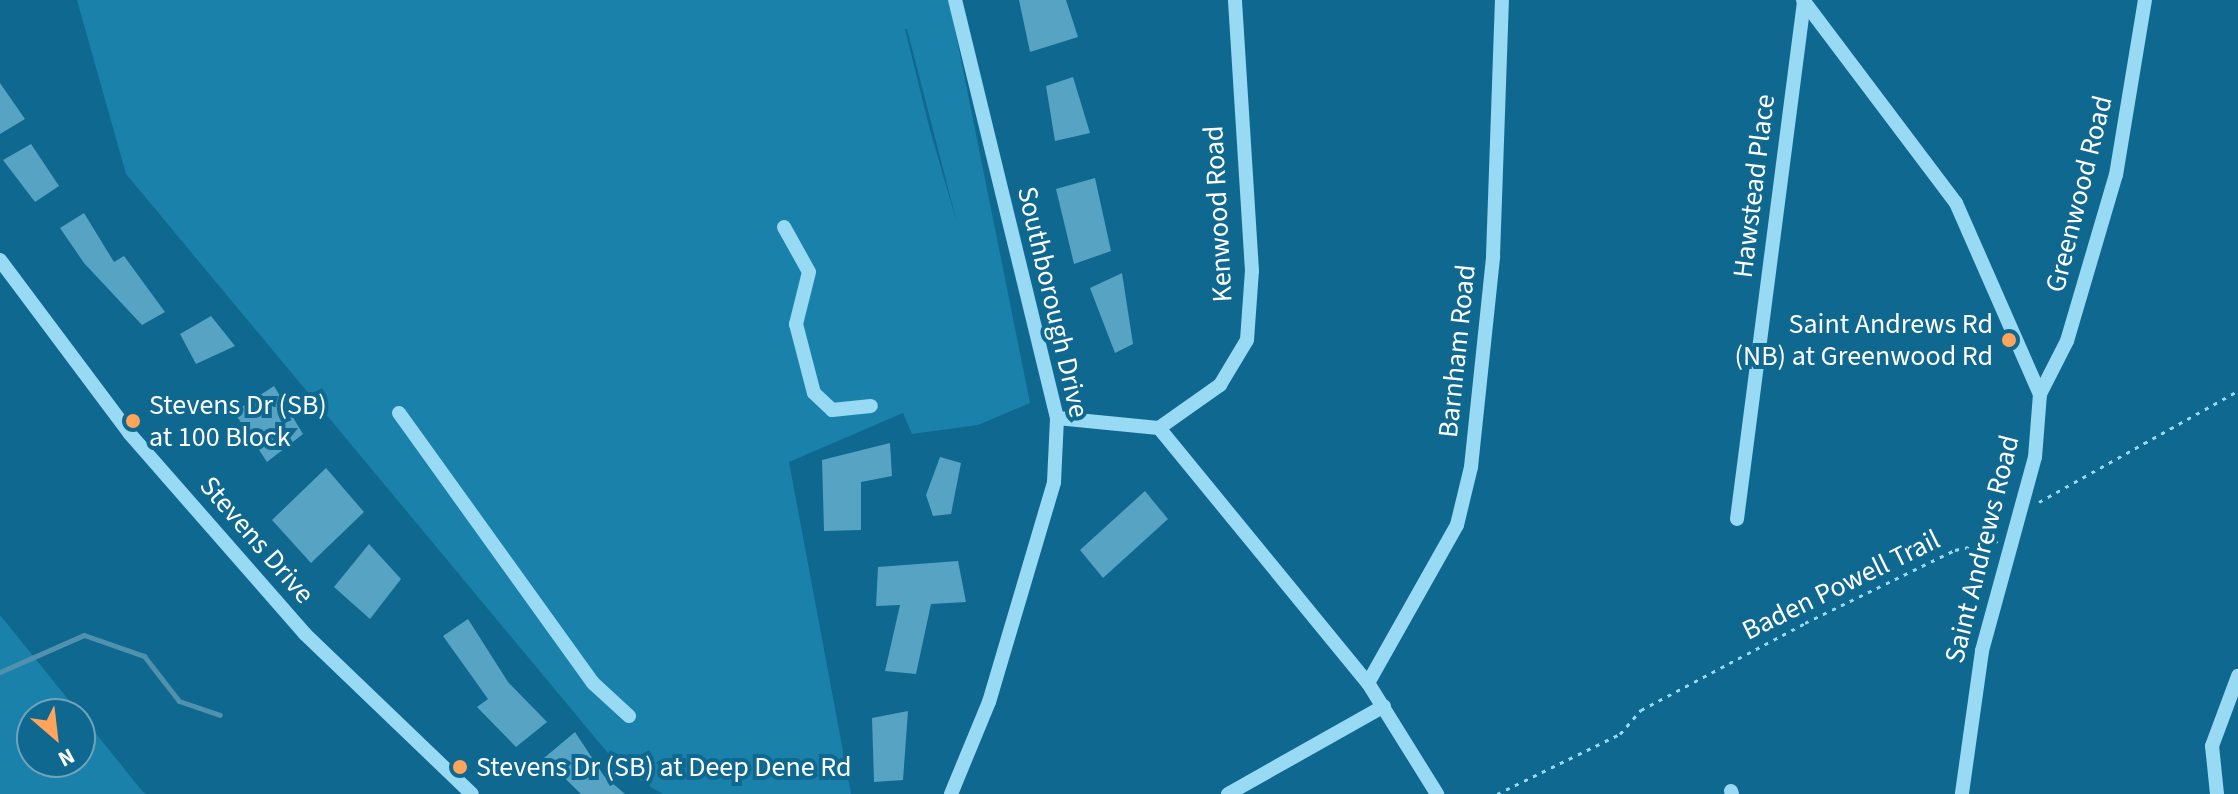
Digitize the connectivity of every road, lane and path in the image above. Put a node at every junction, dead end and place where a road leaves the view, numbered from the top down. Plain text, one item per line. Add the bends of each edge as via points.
1 (955, 0) edge
2 (1235, 0) edge
3 (1502, 0) edge
4 (2145, 0) edge
5 (1803, 1) edge
6 (784, 227) dead end
7 (0, 260) edge
8 (2238, 391) edge
9 (2040, 394) junction
10 (871, 406) dead end
11 (399, 413) dead end
12 (1057, 418) junction
13 (1159, 428) junction
14 (2035, 508) dead end
15 (1737, 519) dead end
16 (2012, 543) junction
17 (2238, 676) edge
18 (1368, 683) junction
19 (1384, 706) junction
20 (629, 716) dead end
21 (472, 794) edge
22 (951, 794) edge
23 (1228, 794) edge
24 (1437, 794) edge
25 (1497, 794) edge
26 (1962, 794) edge
27 (2217, 794) edge

1 - 12 street, Southborough Drive
2 - 13 street, Kenwood Road via 1252,271 1247,340 1220,385
3 - 18 street, Barnham Road via 1493,256 1471,467 1457,525
4 - 9 street, Greenwood Road via 2116,175 2067,341
5 - 9 street, Saint Andrews Road via 1956,203
5 - 15 street, Hawstead Place
6 - 10 street via 809,272 796,324 814,393 832,410
7 - 21 street, Stevens Drive via 130,434 305,634
8 - 14 path via 2043,497
9 - 16 street, Saint Andrews Road via 2035,457
11 - 20 street via 593,683
12 - 13 street
12 - 22 street, Southborough Drive via 1054,482 989,702
13 - 18 street
16 - 25 path, Baden Powell Trail via 1955,550 1743,655 1641,710 1620,734
16 - 26 street, Saint Andrews Road via 1982,651
17 - 27 street via 2212,746
18 - 19 street
19 - 23 street
19 - 24 street

